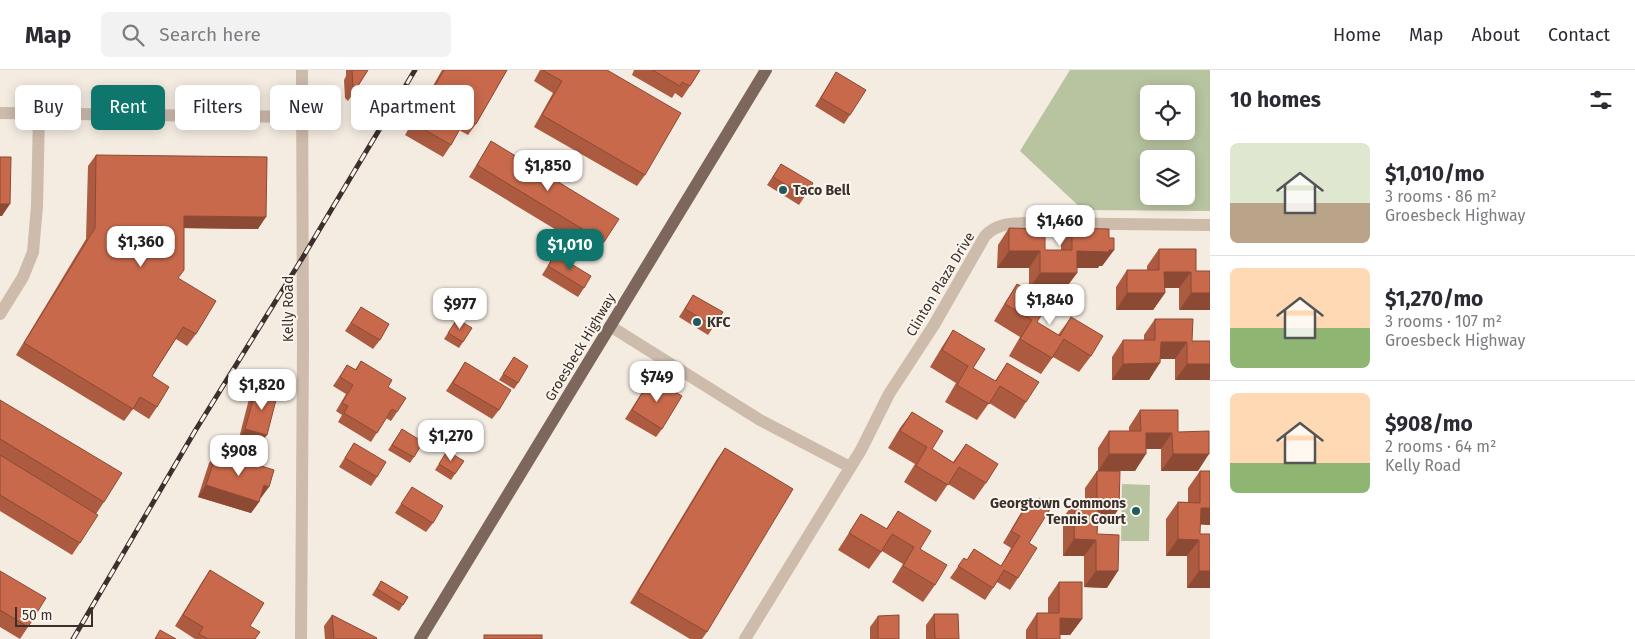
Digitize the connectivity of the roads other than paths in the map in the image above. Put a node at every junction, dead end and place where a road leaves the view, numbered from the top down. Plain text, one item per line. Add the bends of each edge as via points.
1 (302, 70) edge
2 (766, 70) edge
3 (302, 85) edge
4 (0, 113) edge
5 (15, 113) edge
6 (81, 114) edge
7 (270, 117) edge
8 (39, 130) edge
9 (302, 130) edge
10 (1210, 225) edge
11 (0, 314) edge
12 (610, 326) junction
13 (850, 467) junction
14 (301, 639) edge
15 (420, 639) edge
16 (745, 639) edge

1 - 3 street, Kelly Road
2 - 12 main road, Groesbeck Highway
4 - 5 street
6 - 7 street
8 - 11 street via 33,252 23,277
9 - 14 street, Kelly Road
10 - 13 street, Clinton Plaza Drive via 1024,223 991,230 890,394
12 - 13 street via 760,420
12 - 15 main road, Groesbeck Highway
13 - 16 street, Clinton Plaza Drive

